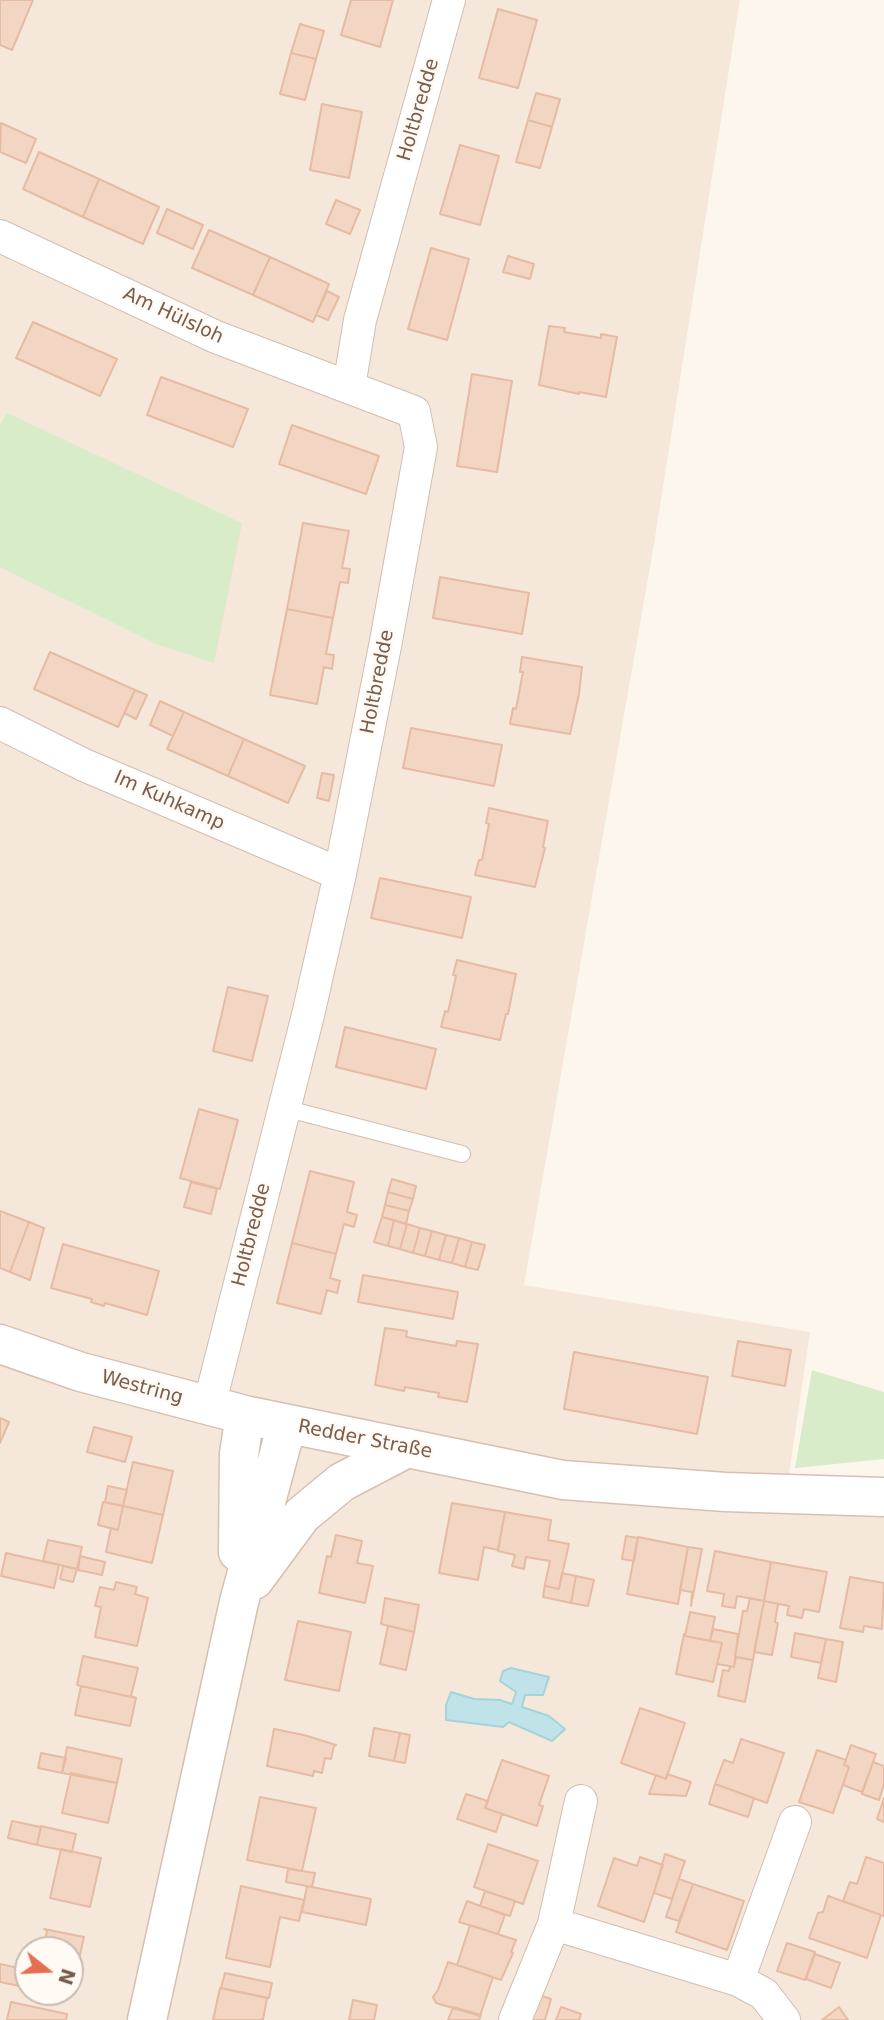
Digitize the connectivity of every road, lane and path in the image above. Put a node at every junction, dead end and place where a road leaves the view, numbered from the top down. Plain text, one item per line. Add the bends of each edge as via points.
1 (449, 0) edge
2 (0, 236) edge
3 (349, 387) junction
4 (0, 723) edge
5 (340, 874) junction
6 (284, 1108) junction
7 (462, 1154) dead end
8 (0, 1344) edge
9 (227, 1410) junction
10 (287, 1424) junction
11 (407, 1448) junction
12 (884, 1497) edge
13 (239, 1602) junction
14 (581, 1801) dead end
15 (795, 1822) dead end
16 (554, 1924) junction
17 (738, 1980) junction
18 (147, 2020) edge
19 (515, 2020) edge
20 (784, 2020) edge

1 - 3 street, Holtbredde via 360,320
2 - 3 street, Am Hülsloh via 216,337
3 - 5 street, Holtbredde via 414,412 421,447
4 - 5 street, Im Kuhkamp via 84,765
5 - 6 street, Holtbredde
6 - 7 lane
6 - 9 street, Holtbredde
8 - 9 street, Westring via 81,1372
9 - 10 street, Westring
9 - 13 street via 239,1454
10 - 11 street, Redder Straße
10 - 13 street, Redder Straße
11 - 12 street, Redder Straße via 563,1480
11 - 13 street via 342,1482 302,1515
13 - 18 street, Redder Straße
14 - 16 street
15 - 17 street
16 - 17 street
16 - 19 street
17 - 20 street via 764,1994

